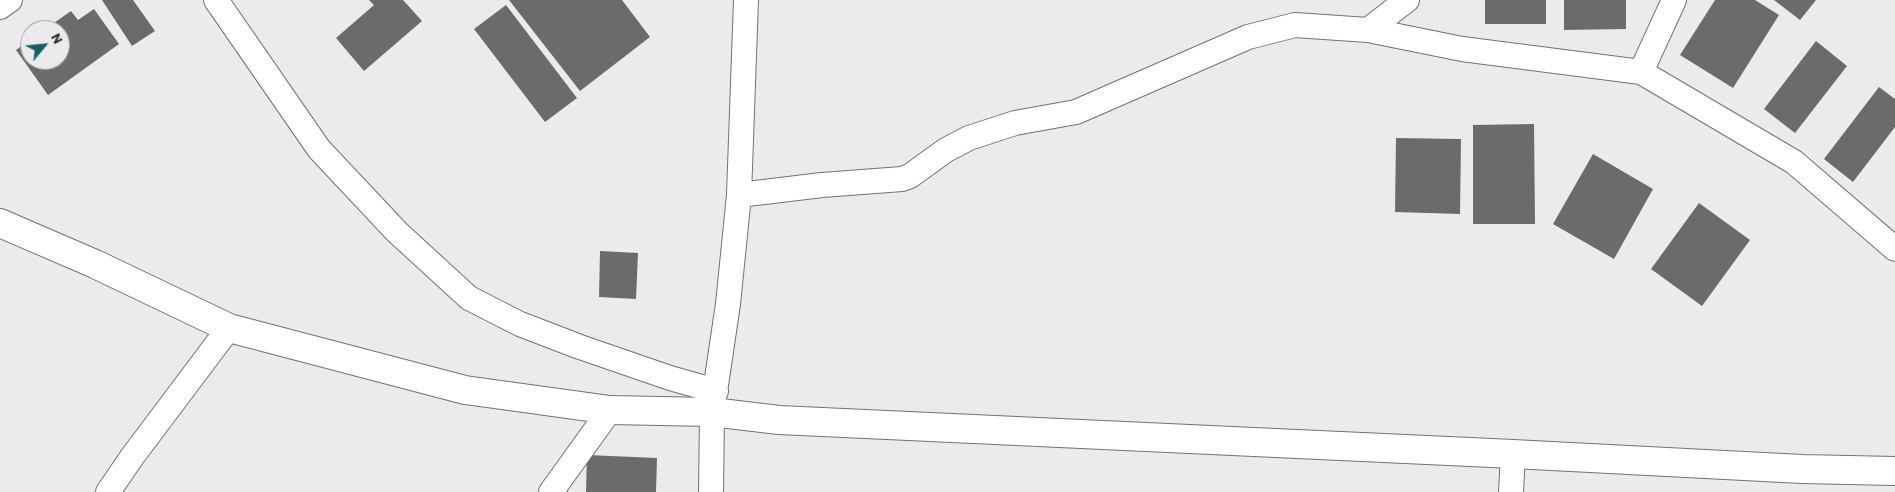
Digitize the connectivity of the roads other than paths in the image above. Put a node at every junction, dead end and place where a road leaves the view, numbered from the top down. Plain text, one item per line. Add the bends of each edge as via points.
1 (10, 0) edge
2 (216, 0) edge
3 (1407, 0) edge
4 (1674, 0) edge
5 (747, 1) edge
6 (0, 7) edge
7 (1368, 30) junction
8 (1641, 72) junction
9 (739, 195) junction
10 (0, 223) edge
11 (1895, 249) edge
12 (229, 328) junction
13 (714, 401) junction
14 (610, 410) junction
15 (1513, 454) junction
16 (1895, 471) edge
17 (108, 492) edge
18 (551, 492) edge
19 (711, 492) edge
20 (1511, 492) edge

1 - 6 street
2 - 13 street via 319,149 397,232 469,298 520,324 670,378
3 - 7 street
4 - 8 street
5 - 9 street
7 - 8 street via 1462,49
7 - 9 street via 1295,26 1248,37 1076,112 1014,123 969,138 902,179
8 - 11 street via 1794,162
9 - 13 street
10 - 12 street
12 - 14 street via 465,390
12 - 17 street
13 - 14 street
13 - 15 street via 779,420
13 - 19 street
14 - 18 street
15 - 16 street
15 - 20 street

